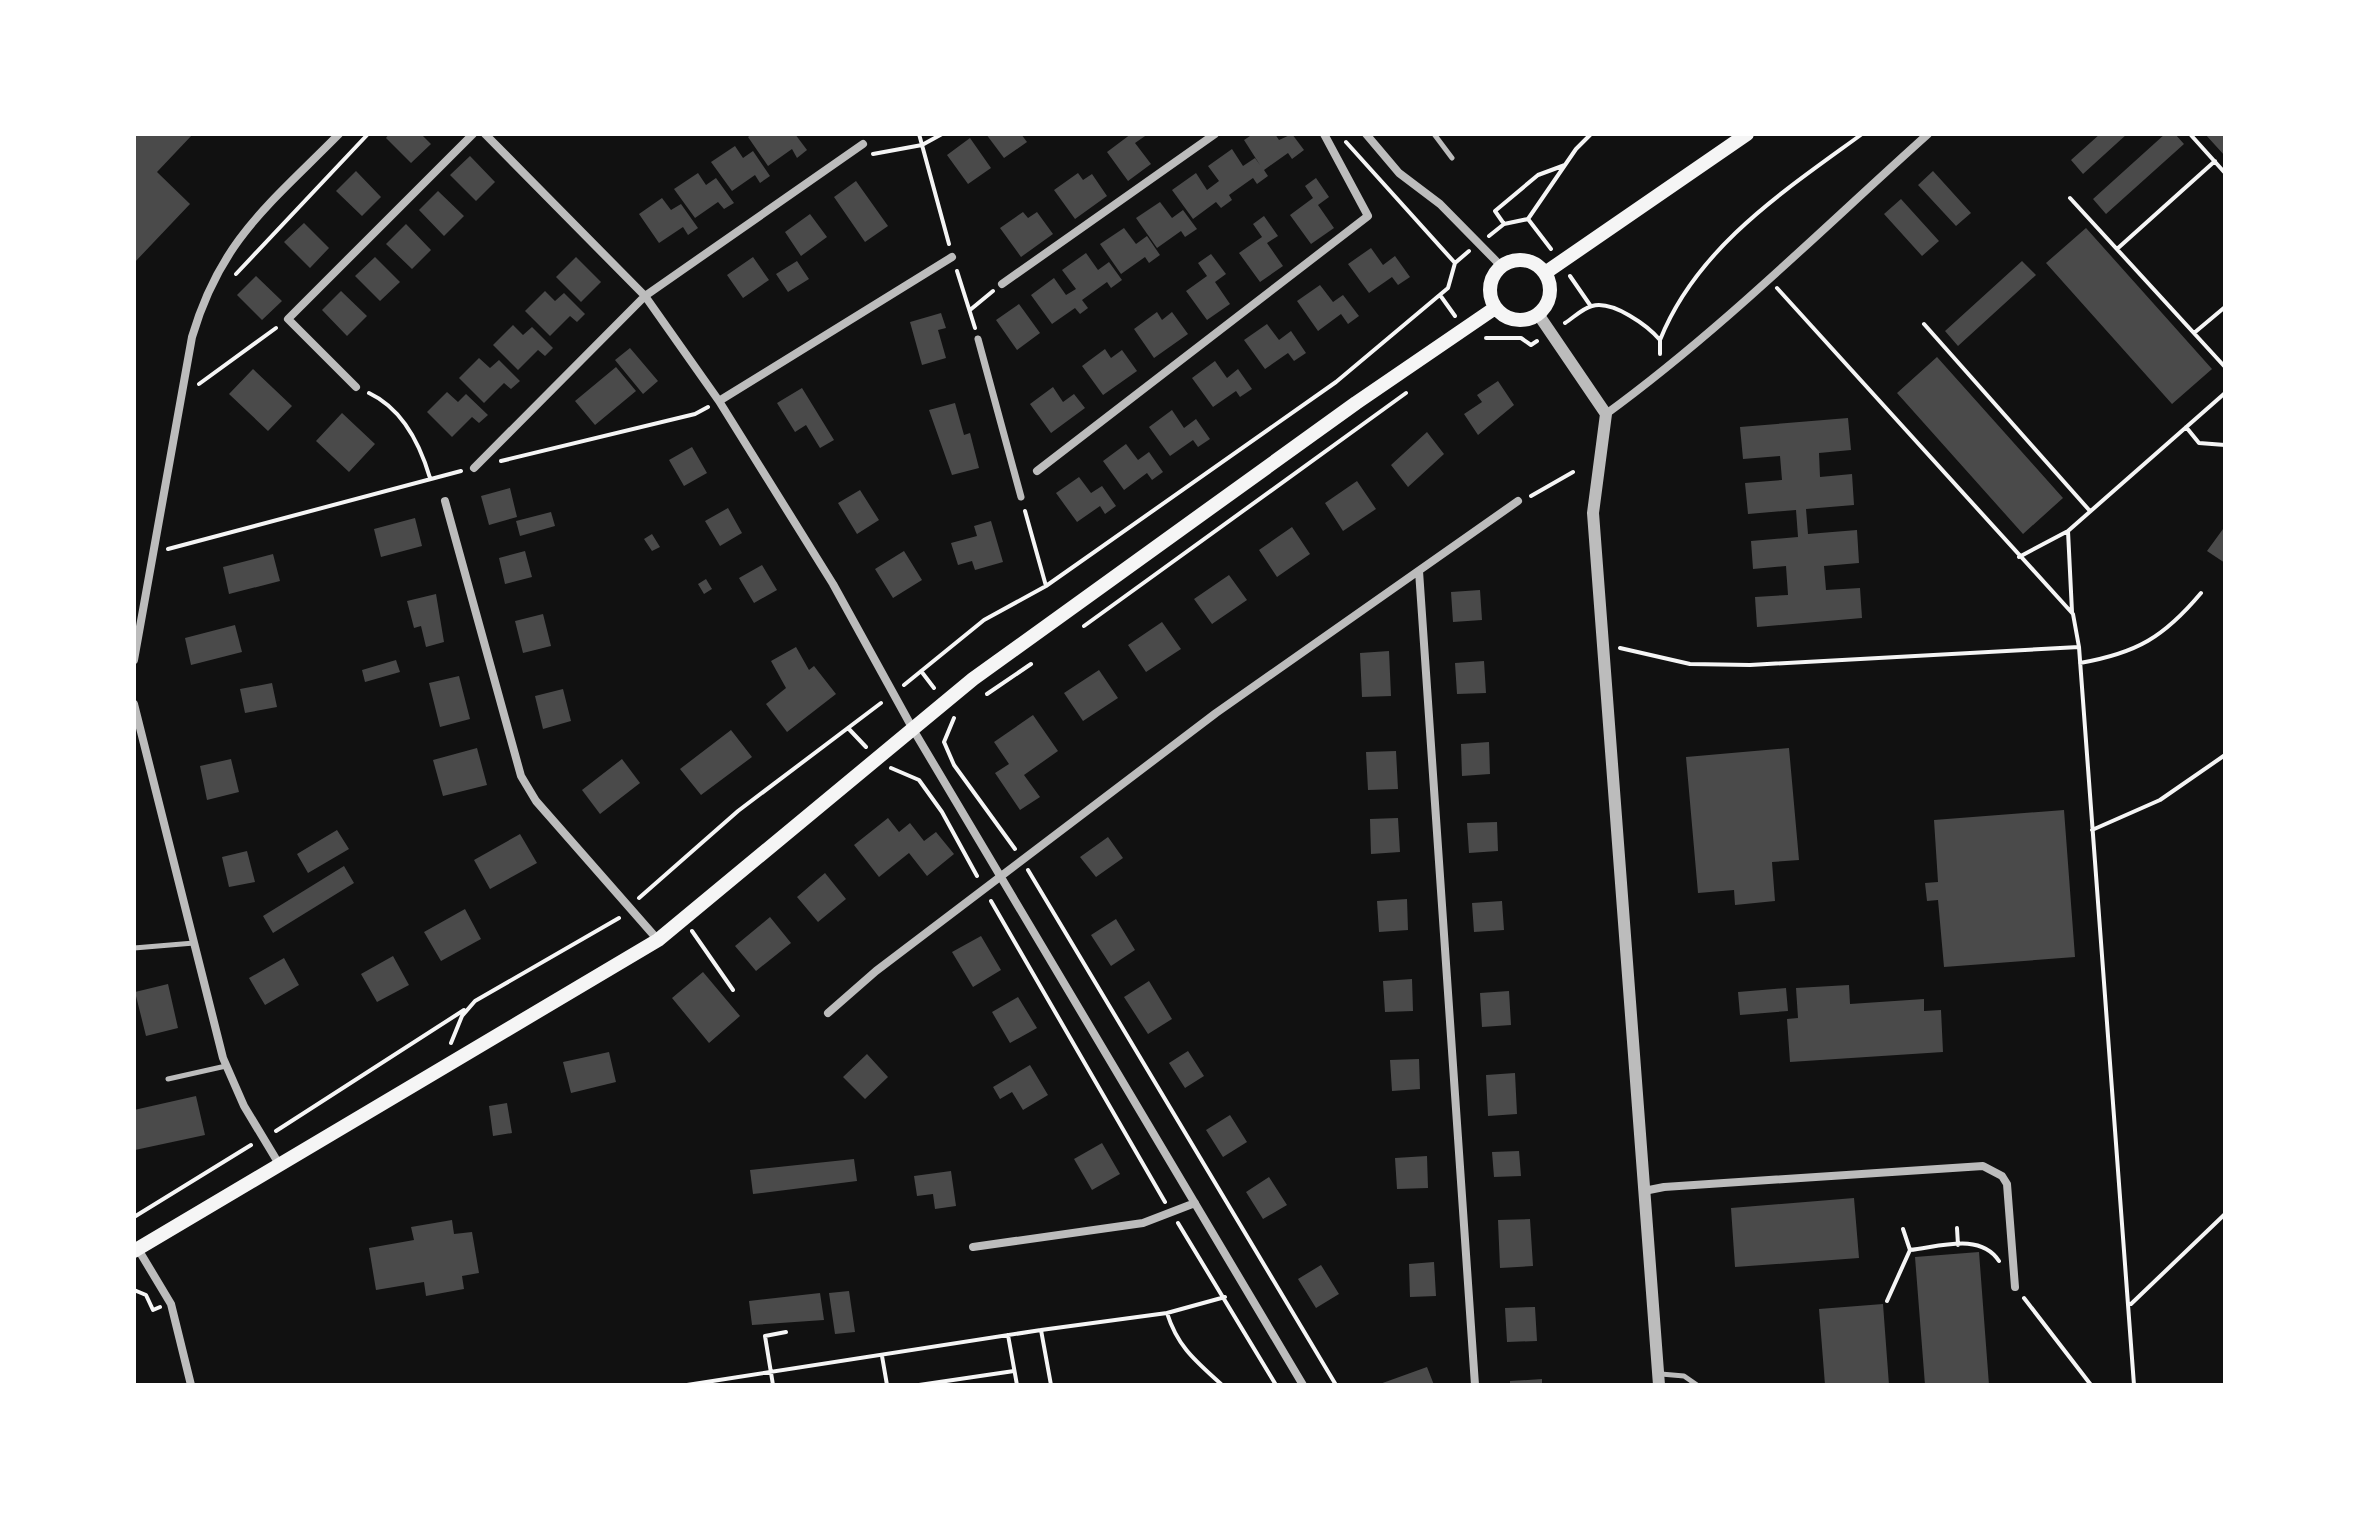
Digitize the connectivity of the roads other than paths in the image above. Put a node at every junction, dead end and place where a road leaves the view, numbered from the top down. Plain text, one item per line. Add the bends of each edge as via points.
1 (339, 134) edge
2 (473, 134) edge
3 (485, 134) edge
4 (1215, 134) edge
5 (1324, 134) edge
6 (1366, 134) edge
7 (1434, 134) edge
8 (1747, 134) edge
9 (1928, 134) edge
10 (863, 144) road end
11 (1452, 158) dead end
12 (952, 257) road end
13 (1501, 266) junction
14 (1545, 273) junction
15 (1002, 284) road end
16 (645, 296) junction
17 (1495, 308) junction
18 (1538, 314) junction
19 (978, 339) road end
20 (356, 387) road end
21 (719, 401) junction
22 (1606, 414) junction
23 (474, 468) road end
24 (1037, 471) dead end
25 (1021, 497) road end
26 (445, 501) dead end
27 (1518, 501) road end
28 (1419, 571) junction
29 (134, 660) edge
30 (134, 704) edge
31 (914, 731) junction
32 (1001, 878) junction
33 (658, 940) junction
34 (195, 943) junction
35 (134, 948) edge
36 (828, 1013) dead end
37 (227, 1066) junction
38 (168, 1079) dead end
39 (279, 1164) junction
40 (1644, 1191) junction
41 (1195, 1203) junction
42 (973, 1247) dead end
43 (136, 1250) edge
44 (2015, 1287) road end
45 (1659, 1379) edge
46 (191, 1385) edge
47 (1303, 1385) edge
48 (1475, 1385) edge
49 (1697, 1385) edge

1 - 29 street via 243,230 204,299 192,337
2 - 20 street via 288,319
3 - 16 street
4 - 15 street
5 - 24 street via 1368,216
6 - 13 street via 1399,173 1440,204
7 - 11 lane
8 - 14 main road
9 - 22 street via 1670,368
10 - 16 street
12 - 21 street
13 - 14 main road via 1529,261
13 - 17 main road via 1491,281
14 - 18 main road via 1550,295
16 - 21 street
16 - 23 street
17 - 18 main road via 1515,320
17 - 31 main road via 1020,646
18 - 22 street
19 - 25 street
21 - 31 street
22 - 40 street via 1593,513
26 - 33 street via 521,776 536,801
27 - 28 street
28 - 32 street via 1216,713
28 - 48 street
30 - 34 street
31 - 32 street
31 - 33 main road
32 - 36 street
32 - 41 street
33 - 39 main road
34 - 35 lane
34 - 37 street
37 - 38 lane
37 - 39 street
39 - 43 main road
40 - 44 street via 1983,1166 2007,1184
40 - 45 street
41 - 42 street via 1143,1223
41 - 47 street
43 - 46 street via 171,1304
45 - 49 lane via 1684,1376

